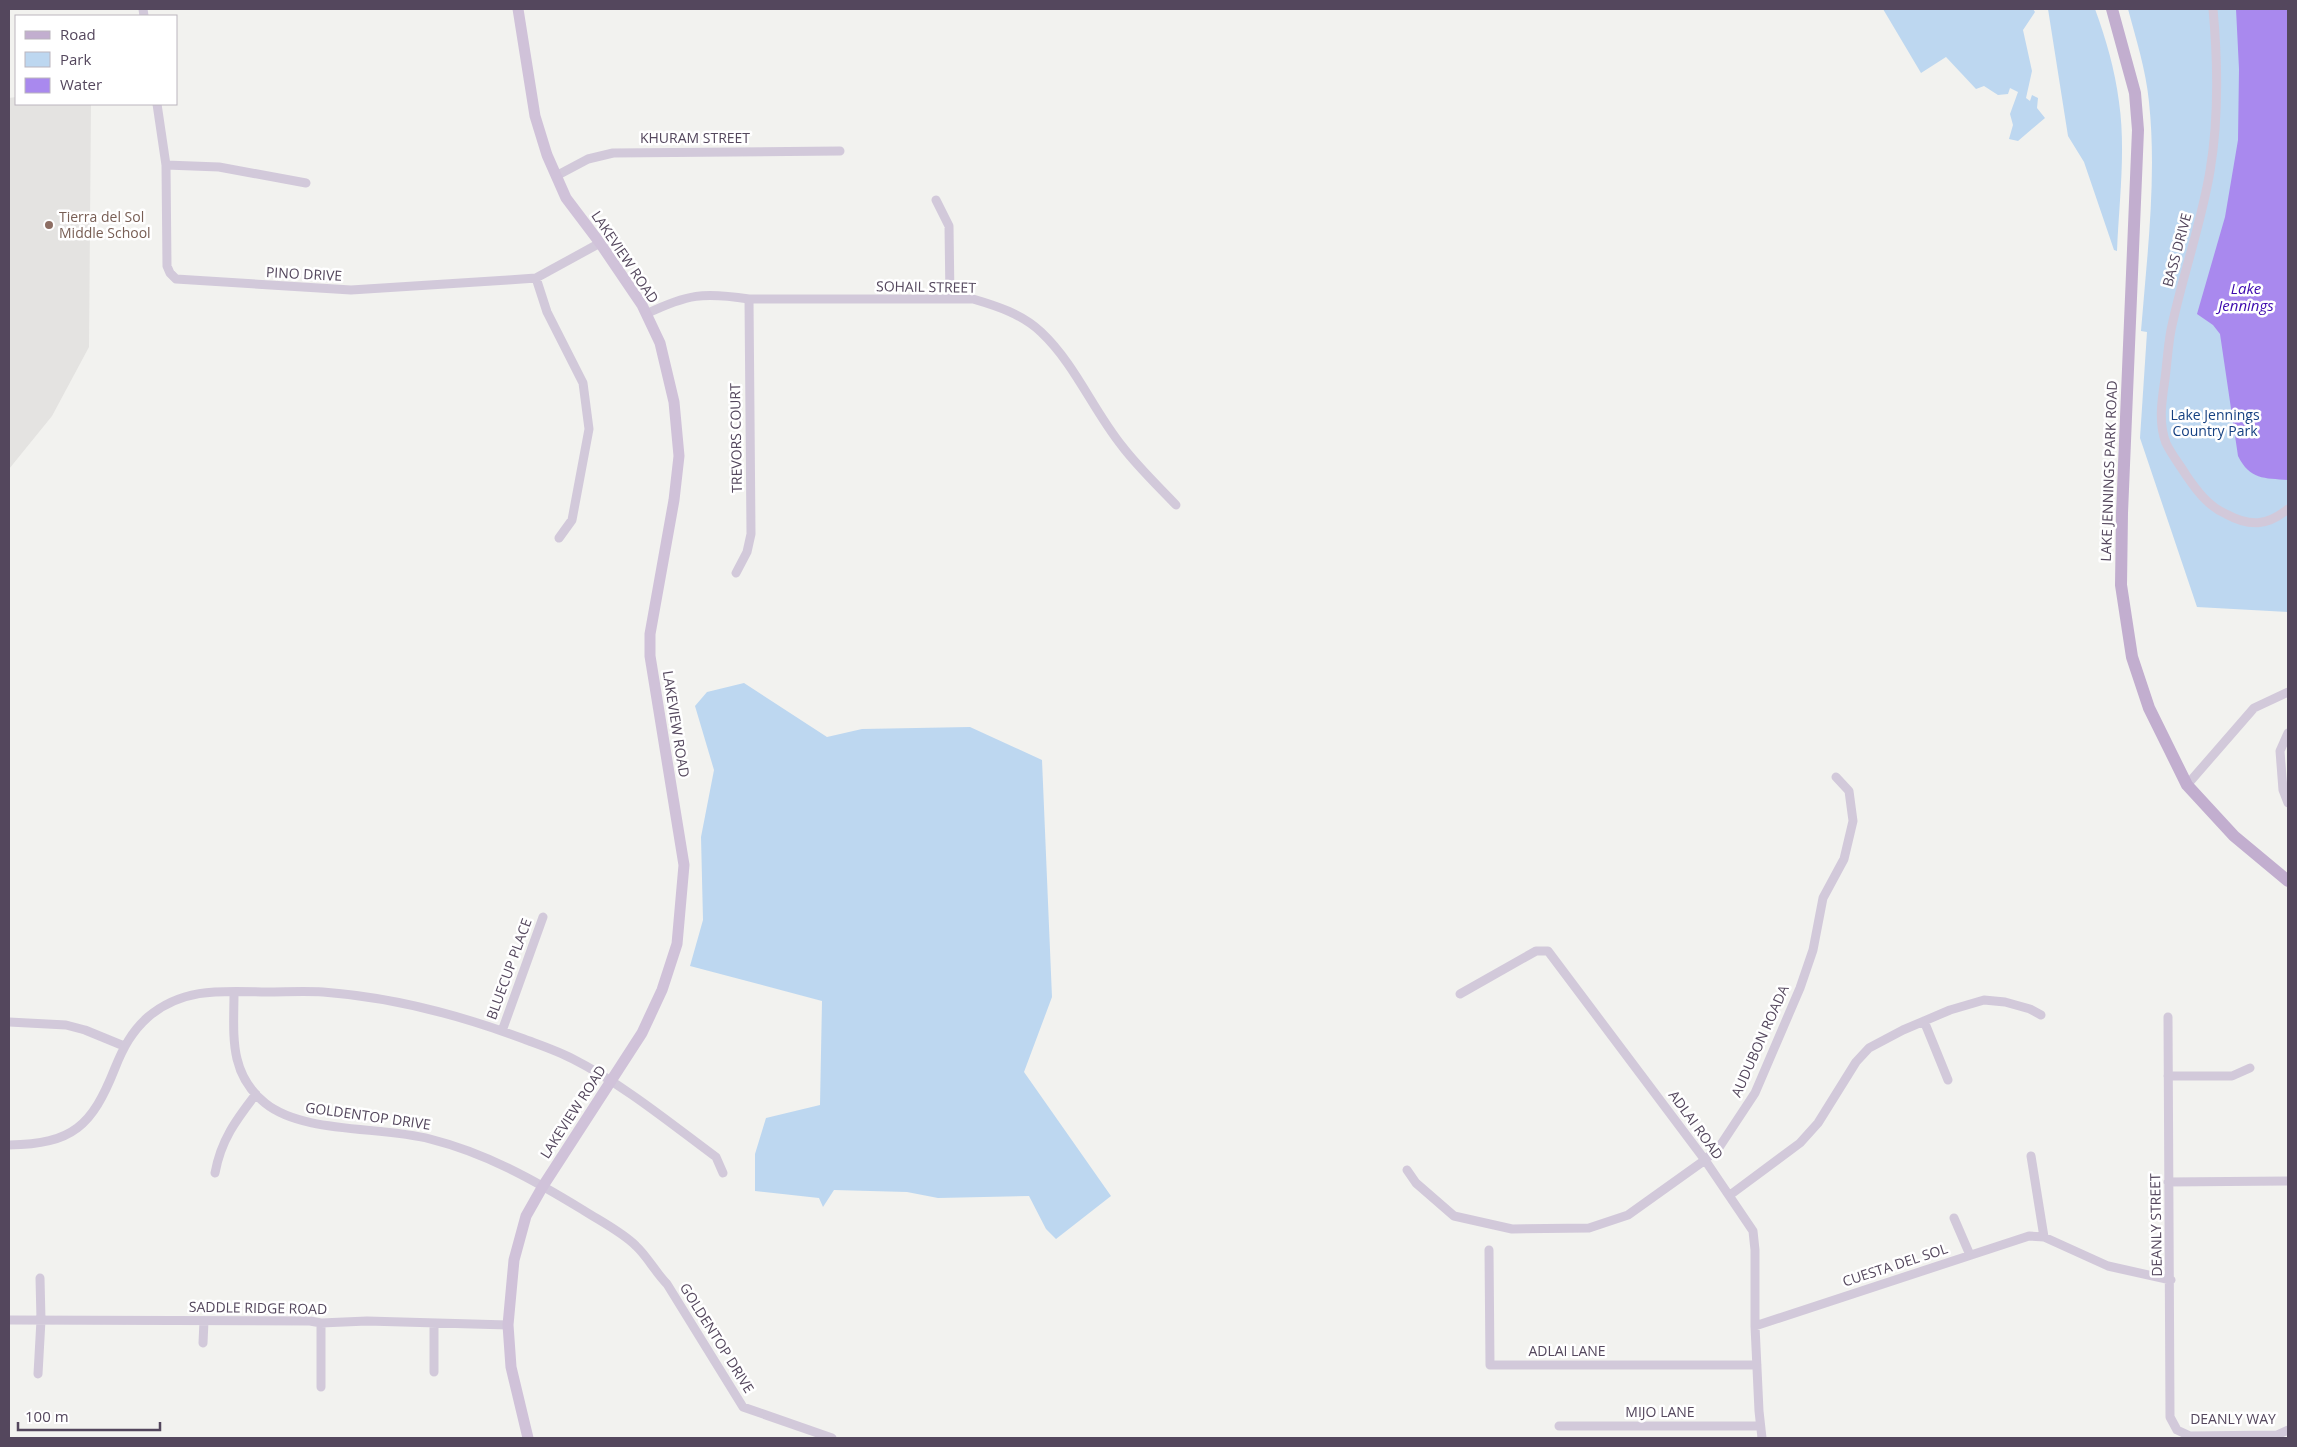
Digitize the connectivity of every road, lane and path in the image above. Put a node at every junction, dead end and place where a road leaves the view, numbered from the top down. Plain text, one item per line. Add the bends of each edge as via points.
1 (518, 9) edge
2 (2112, 9) edge
3 (2213, 9) edge
4 (157, 105) edge
5 (840, 151) dead end
6 (166, 165) junction
7 (556, 176) junction
8 (306, 183) dead end
9 (936, 200) dead end
10 (600, 243) junction
11 (536, 278) junction
12 (749, 299) junction
13 (950, 300) junction
14 (646, 314) junction
15 (1176, 505) dead end
16 (2288, 509) edge
17 (559, 538) dead end
18 (736, 573) dead end
19 (2288, 692) edge
20 (2288, 733) edge
21 (2285, 774) edge
22 (1836, 777) dead end
23 (2187, 785) junction
24 (2288, 803) edge
25 (2288, 882) edge
26 (543, 917) dead end
27 (234, 992) junction
28 (1460, 994) dead end
29 (2041, 1015) dead end
30 (2168, 1017) dead end
31 (1924, 1021) junction
32 (9, 1022) edge
33 (502, 1031) junction
34 (124, 1046) junction
35 (2250, 1068) dead end
36 (2168, 1076) junction
37 (1948, 1080) dead end
38 (611, 1081) junction
39 (256, 1094) junction
40 (9, 1144) edge
41 (2031, 1156) dead end
42 (1705, 1160) junction
43 (1407, 1170) dead end
44 (215, 1173) dead end
45 (724, 1174) dead end
46 (2168, 1182) junction
47 (2288, 1182) edge
48 (543, 1186) junction
49 (1730, 1195) junction
50 (1954, 1218) dead end
51 (2044, 1237) junction
52 (1490, 1250) dead end
53 (1970, 1255) junction
54 (40, 1278) dead end
55 (2171, 1280) junction
56 (9, 1320) edge
57 (41, 1320) junction
58 (204, 1321) junction
59 (321, 1323) junction
60 (434, 1324) junction
61 (508, 1325) junction
62 (1755, 1326) junction
63 (203, 1343) dead end
64 (1757, 1365) junction
65 (434, 1372) dead end
66 (38, 1374) dead end
67 (321, 1387) dead end
68 (1559, 1426) dead end
69 (1760, 1426) junction
70 (2177, 1430) joint
71 (2288, 1430) edge
72 (528, 1438) edge
73 (832, 1438) edge
74 (1762, 1438) edge

1 - 7 street, LAKEVIEW ROAD via 535,116
2 - 23 main road, LAKE JENNINGS PARK ROAD via 2135,93 2138,130 2121,585 2132,657 2149,708
3 - 16 street, BASS DRIVE via 2217,52 2216,106 2210,170 2197,235 2170,332 2161,410 2166,442 2195,489 2215,509 2232,518 2254,523 2276,519
4 - 6 street, PINO DRIVE
5 - 7 street, KHURAM STREET via 613,153 588,159
6 - 8 street via 219,167
6 - 11 street, PINO DRIVE via 167,266 172,276 181,280 352,290
7 - 10 street, LAKEVIEW ROAD via 566,198
9 - 13 street via 948,226
10 - 11 street, PINO DRIVE
10 - 14 street, LAKEVIEW ROAD
11 - 17 street via 547,312 582,383 589,429 572,520
12 - 13 street, SOHAIL STREET
12 - 14 street, SOHAIL STREET via 716,294 695,295
12 - 18 street, TREVORS COURT via 751,534 747,552
13 - 15 street, SOHAIL STREET via 992,304 1015,314 1040,331 1060,354 1122,446
14 - 38 street, LAKEVIEW ROAD via 662,351 674,402 678,447 674,500 650,634 650,656 684,865 678,944 642,1033
19 - 23 street via 2254,708
20 - 21 street via 2280,752
21 - 24 street
22 - 42 street, AUDUBON ROADA via 1848,791 1853,821 1844,859 1823,898 1800,988 1754,1093 1720,1146
23 - 25 main road, LAKE JENNINGS PARK ROAD via 2234,836
26 - 33 street, BLUECUP PLACE
27 - 33 street via 324,992 381,999 440,1011
27 - 34 street via 200,992 167,1004 147,1017
27 - 39 street, GOLDENTOP DRIVE via 234,1053 242,1075
28 - 42 street, ADLAI ROAD via 1536,951 1548,951
29 - 31 street via 2030,1008 1984,1000
30 - 36 street, DEANLY STREET
31 - 37 street
31 - 49 street via 1869,1048 1856,1062 1818,1123 1800,1143
32 - 34 street via 66,1025
33 - 38 street via 572,1058
34 - 40 street via 101,1102 84,1123 50,1142
35 - 36 street via 2232,1076
36 - 46 street, DEANLY STREET
38 - 45 street via 716,1156
38 - 48 street, LAKEVIEW ROAD
39 - 44 street via 231,1126 218,1156
39 - 48 street, GOLDENTOP DRIVE via 273,1108 303,1122 429,1138 479,1154
41 - 51 street
42 - 43 street, AUDUBON ROADA via 1628,1215 1590,1228 1512,1229 1454,1216
42 - 49 street, ADLAI ROAD
46 - 47 street
46 - 55 street, DEANLY STREET
48 - 61 street, LAKEVIEW ROAD via 526,1216 514,1260
48 - 73 street, GOLDENTOP DRIVE via 637,1246 667,1284 743,1407
49 - 62 street, ADLAI ROAD via 1752,1231
50 - 53 street
51 - 53 street, CUESTA DEL SOL via 2029,1236
51 - 55 street, CUESTA DEL SOL via 2108,1266
52 - 64 street, ADLAI LANE via 1490,1365
53 - 62 street, CUESTA DEL SOL
54 - 57 street
55 - 70 street, DEANLY STREET via 2170,1417
56 - 57 street, SADDLE RIDGE ROAD
57 - 58 street, SADDLE RIDGE ROAD
57 - 66 street
58 - 59 street, SADDLE RIDGE ROAD
58 - 63 street
59 - 60 street, SADDLE RIDGE ROAD
59 - 67 street
60 - 61 street, SADDLE RIDGE ROAD
60 - 65 street
61 - 72 street, LAKEVIEW ROAD via 511,1367
62 - 64 street, ADLAI ROAD
64 - 69 street, ADLAI ROAD
68 - 69 street, MIJO LANE
69 - 74 street, ADLAI ROAD
70 - 71 street, DEANLY WAY via 2190,1436 2277,1434

